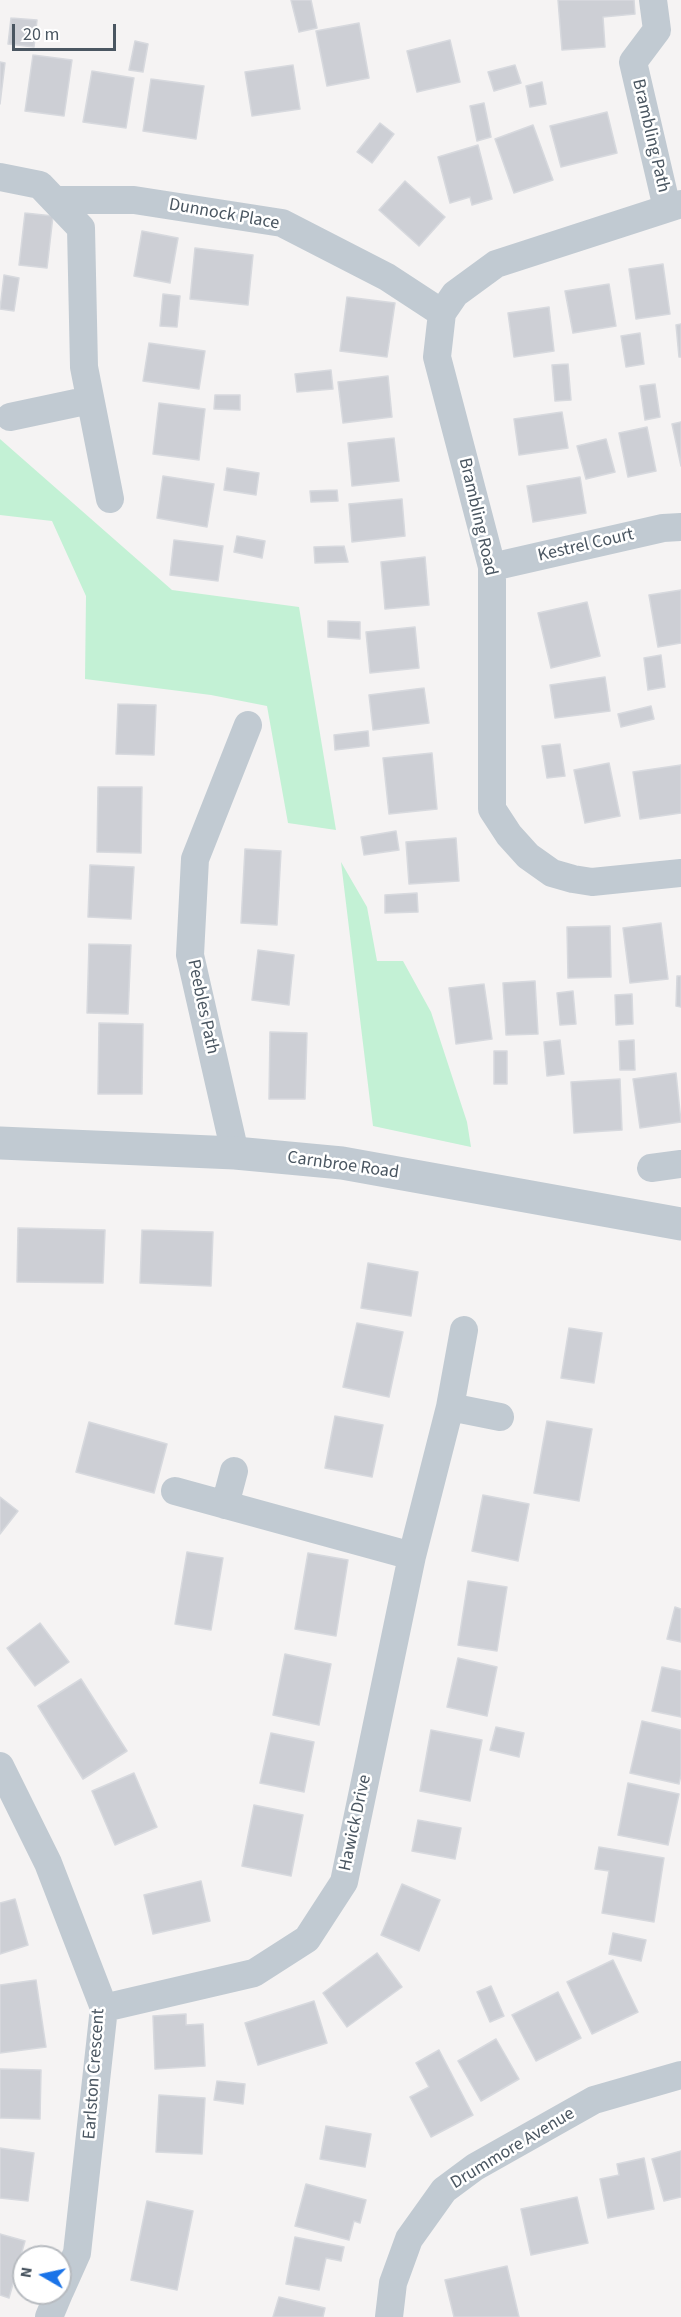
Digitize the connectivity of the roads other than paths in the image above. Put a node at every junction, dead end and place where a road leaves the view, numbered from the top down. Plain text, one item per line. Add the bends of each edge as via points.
1 (653, 0) edge
2 (0, 177) edge
3 (55, 200) junction
4 (674, 206) edge
5 (442, 313) junction
6 (90, 400) junction
7 (10, 417) dead end
8 (110, 499) dead end
9 (681, 527) edge
10 (492, 567) junction
11 (248, 725) dead end
12 (681, 873) edge
13 (0, 1143) edge
14 (235, 1153) junction
15 (681, 1164) edge
16 (651, 1168) dead end
17 (681, 1224) edge
18 (464, 1330) dead end
19 (450, 1407) junction
20 (500, 1417) dead end
21 (234, 1472) dead end
22 (175, 1491) dead end
23 (225, 1505) junction
24 (412, 1556) junction
25 (0, 1766) edge
26 (104, 2008) junction
27 (681, 2075) edge
28 (72, 2264) edge
29 (389, 2317) edge

1 - 4 street, Brambling Path via 657,30 633,62
2 - 3 street via 40,185
3 - 5 street, Dunnock Place via 134,200 282,223 387,277
3 - 6 street via 81,228 84,367
4 - 5 street via 496,264 454,294
5 - 10 street, Brambling Road via 437,357
6 - 7 street
6 - 8 street
9 - 10 street, Kestrel Court
10 - 12 street, Brambling Road via 492,809 528,856 552,873 592,882
11 - 14 street, Peebles Path via 195,859 190,955
13 - 14 street, Carnbroe Road
14 - 17 street, Carnbroe Road via 342,1163
15 - 16 street
18 - 19 street, Hawick Drive
19 - 20 street
19 - 24 street, Hawick Drive
21 - 23 street
22 - 23 street
23 - 24 street
24 - 26 street, Hawick Drive via 344,1882 307,1938 254,1972
25 - 26 street, Earlston Crescent via 48,1863
26 - 28 street, Earlston Crescent via 77,2253
27 - 29 street, Drummore Avenue via 594,2100 476,2167 444,2190 409,2239 393,2283

